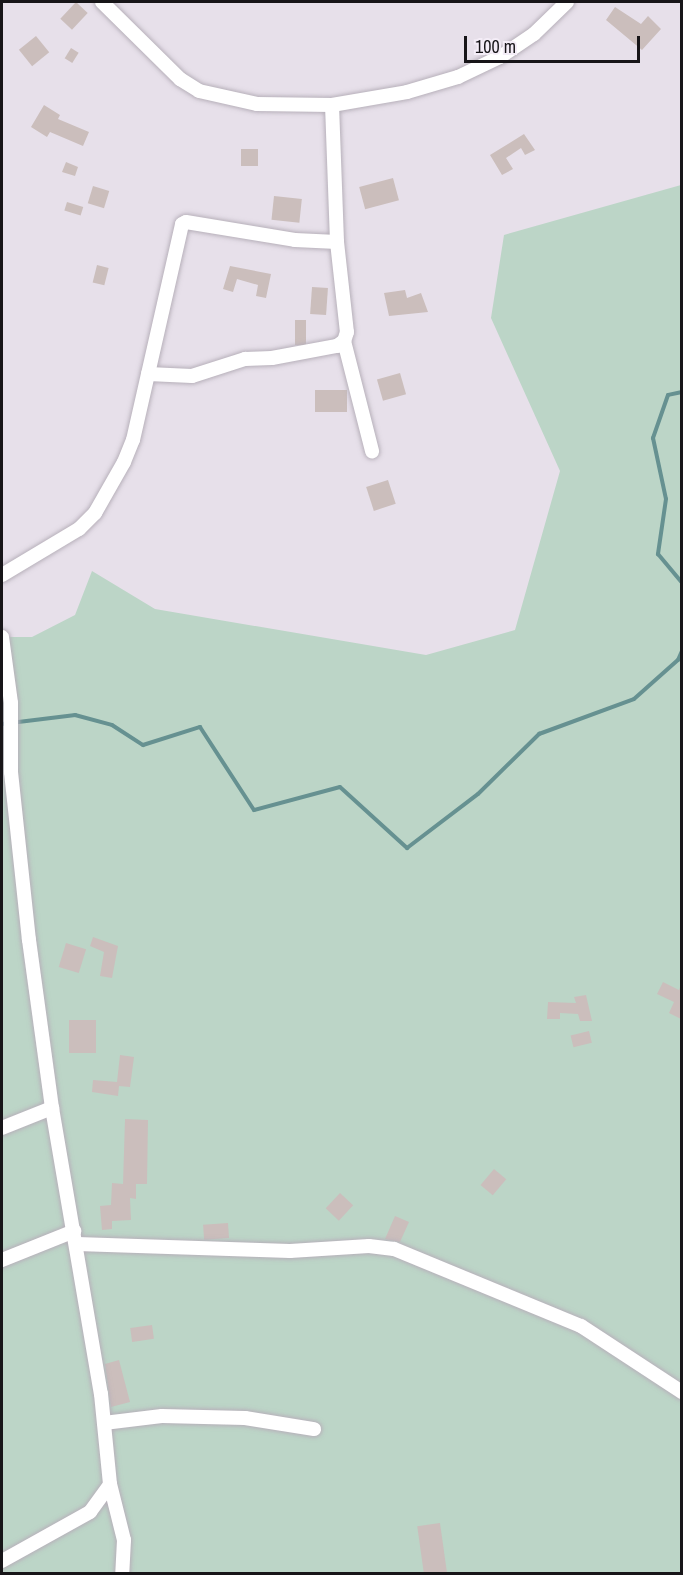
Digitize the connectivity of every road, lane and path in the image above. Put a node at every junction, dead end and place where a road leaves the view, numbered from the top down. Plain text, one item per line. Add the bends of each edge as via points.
1 (102, 2) edge
2 (567, 2) edge
3 (332, 105) junction
4 (337, 242) junction
5 (344, 341) junction
6 (147, 374) junction
7 (372, 450) dead end
8 (2, 574) edge
9 (2, 638) edge
10 (52, 1108) junction
11 (2, 1128) edge
12 (76, 1237) junction
13 (2, 1260) edge
14 (681, 1392) edge
15 (104, 1423) junction
16 (314, 1429) dead end
17 (110, 1485) junction
18 (2, 1560) edge
19 (122, 1574) edge

1 - 3 street via 180,79 199,91 256,104
2 - 3 street via 534,34 500,57 458,77 406,92
3 - 4 street
4 - 5 street via 347,332
4 - 6 street via 182,224
5 - 6 street via 337,346 272,358 245,359 192,376
5 - 7 street
6 - 8 street via 133,440 95,513 54,547 26,558
9 - 10 street via 11,703 11,772 18,844
10 - 11 street
10 - 12 street
12 - 13 street
12 - 14 street via 290,1251 369,1246 394,1249 581,1326
12 - 15 street
15 - 16 street via 162,1416 245,1418
15 - 17 street
17 - 18 street via 90,1512
17 - 19 street via 124,1540

